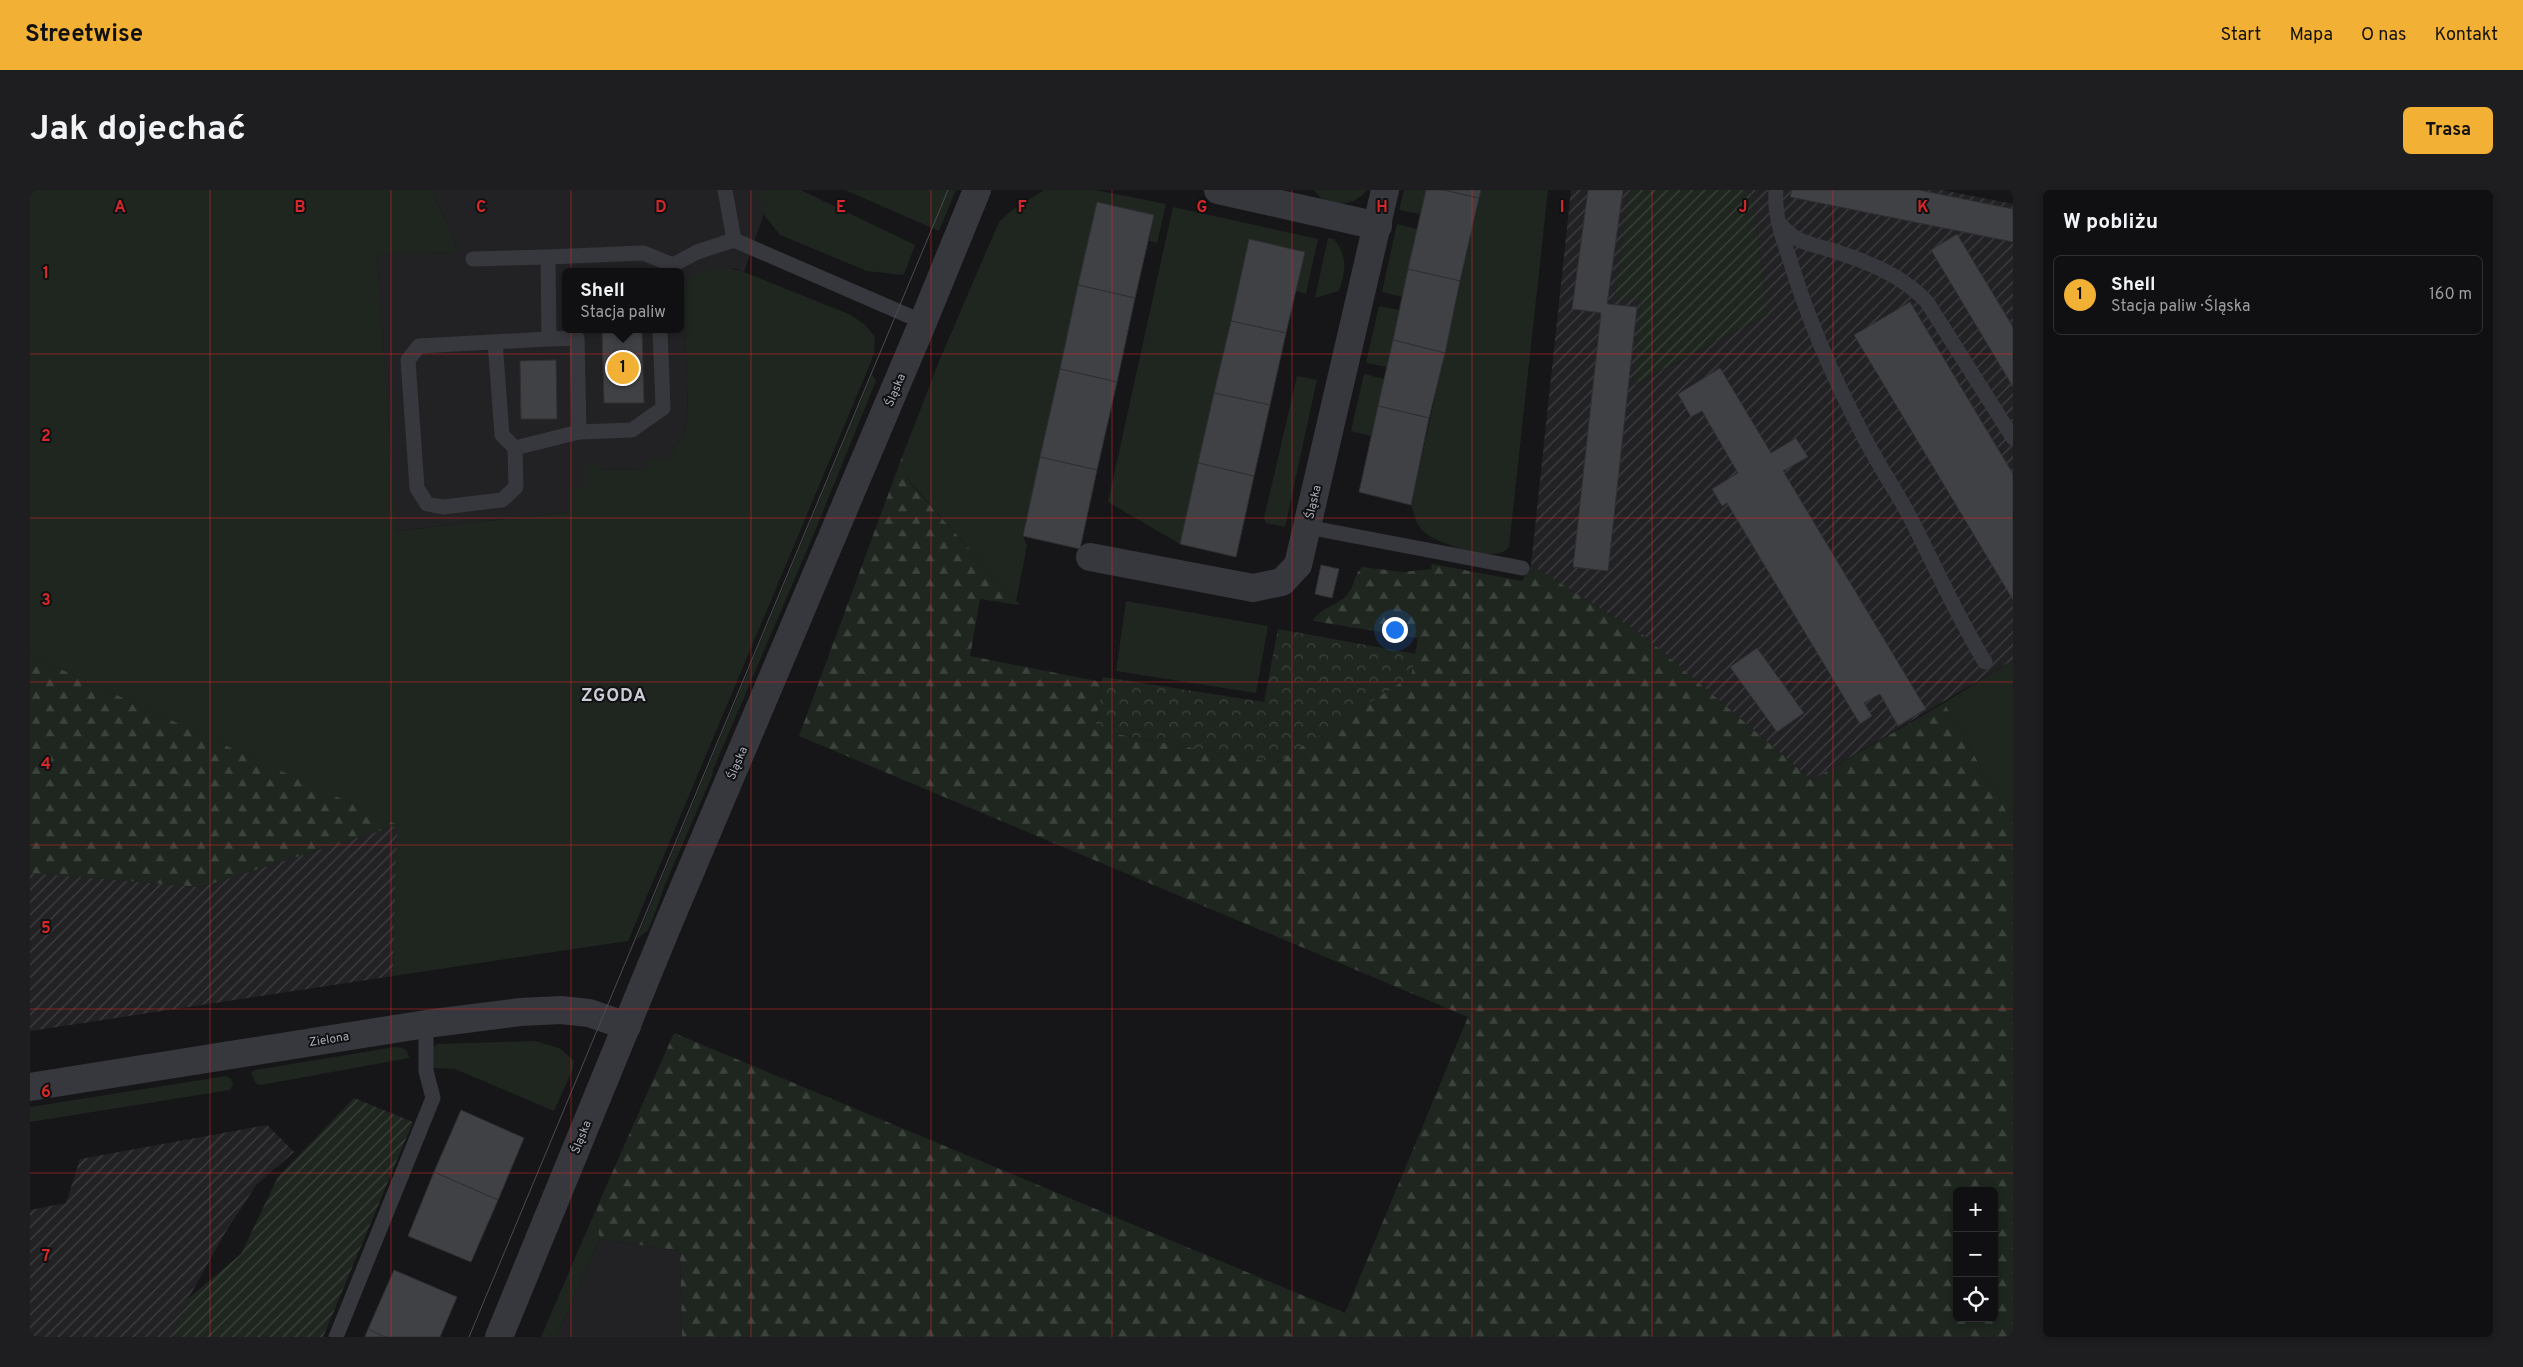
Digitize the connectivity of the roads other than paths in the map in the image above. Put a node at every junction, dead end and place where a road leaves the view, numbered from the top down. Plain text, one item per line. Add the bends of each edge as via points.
1 (726, 190) edge
2 (977, 190) edge
3 (1218, 190) edge
4 (1386, 190) edge
5 (1776, 190) edge
6 (1778, 221) junction
7 (1378, 226) junction
8 (734, 240) junction
9 (548, 257) junction
10 (473, 259) dead end
11 (672, 268) edge
12 (924, 322) junction
13 (660, 333) edge
14 (549, 339) junction
15 (495, 342) junction
16 (579, 432) junction
17 (2013, 438) edge
18 (515, 448) junction
19 (1307, 526) junction
20 (1090, 557) dead end
21 (1522, 568) dead end
22 (1986, 662) dead end
23 (426, 1024) junction
24 (627, 1026) junction
25 (30, 1087) edge
26 (336, 1337) edge
27 (499, 1337) edge

1 - 8 lane
2 - 12 street, Śląska
3 - 7 street
4 - 7 street, Śląska
5 - 6 lane via 1774,206
6 - 17 lane via 1795,239 1872,264 1913,286 1927,302
6 - 22 lane via 1803,302 1863,435 1910,516 1961,623
7 - 19 street, Śląska
8 - 11 lane via 697,252
8 - 12 lane
9 - 10 lane
9 - 11 lane via 644,254
9 - 14 lane
12 - 24 street, Śląska
13 - 16 lane via 663,408 632,430
14 - 15 lane
14 - 16 lane via 577,338
15 - 18 lane via 502,435
15 - 18 lane via 420,346 408,360 417,488 427,504 443,507 502,500 516,487
16 - 18 lane
19 - 20 street, Śląska via 1298,565 1282,582 1270,586 1230,585
19 - 21 lane
23 - 24 street, Zielona via 561,1010 589,1013
23 - 25 street, Zielona
23 - 26 lane via 426,1071 433,1098
24 - 27 street, Śląska

